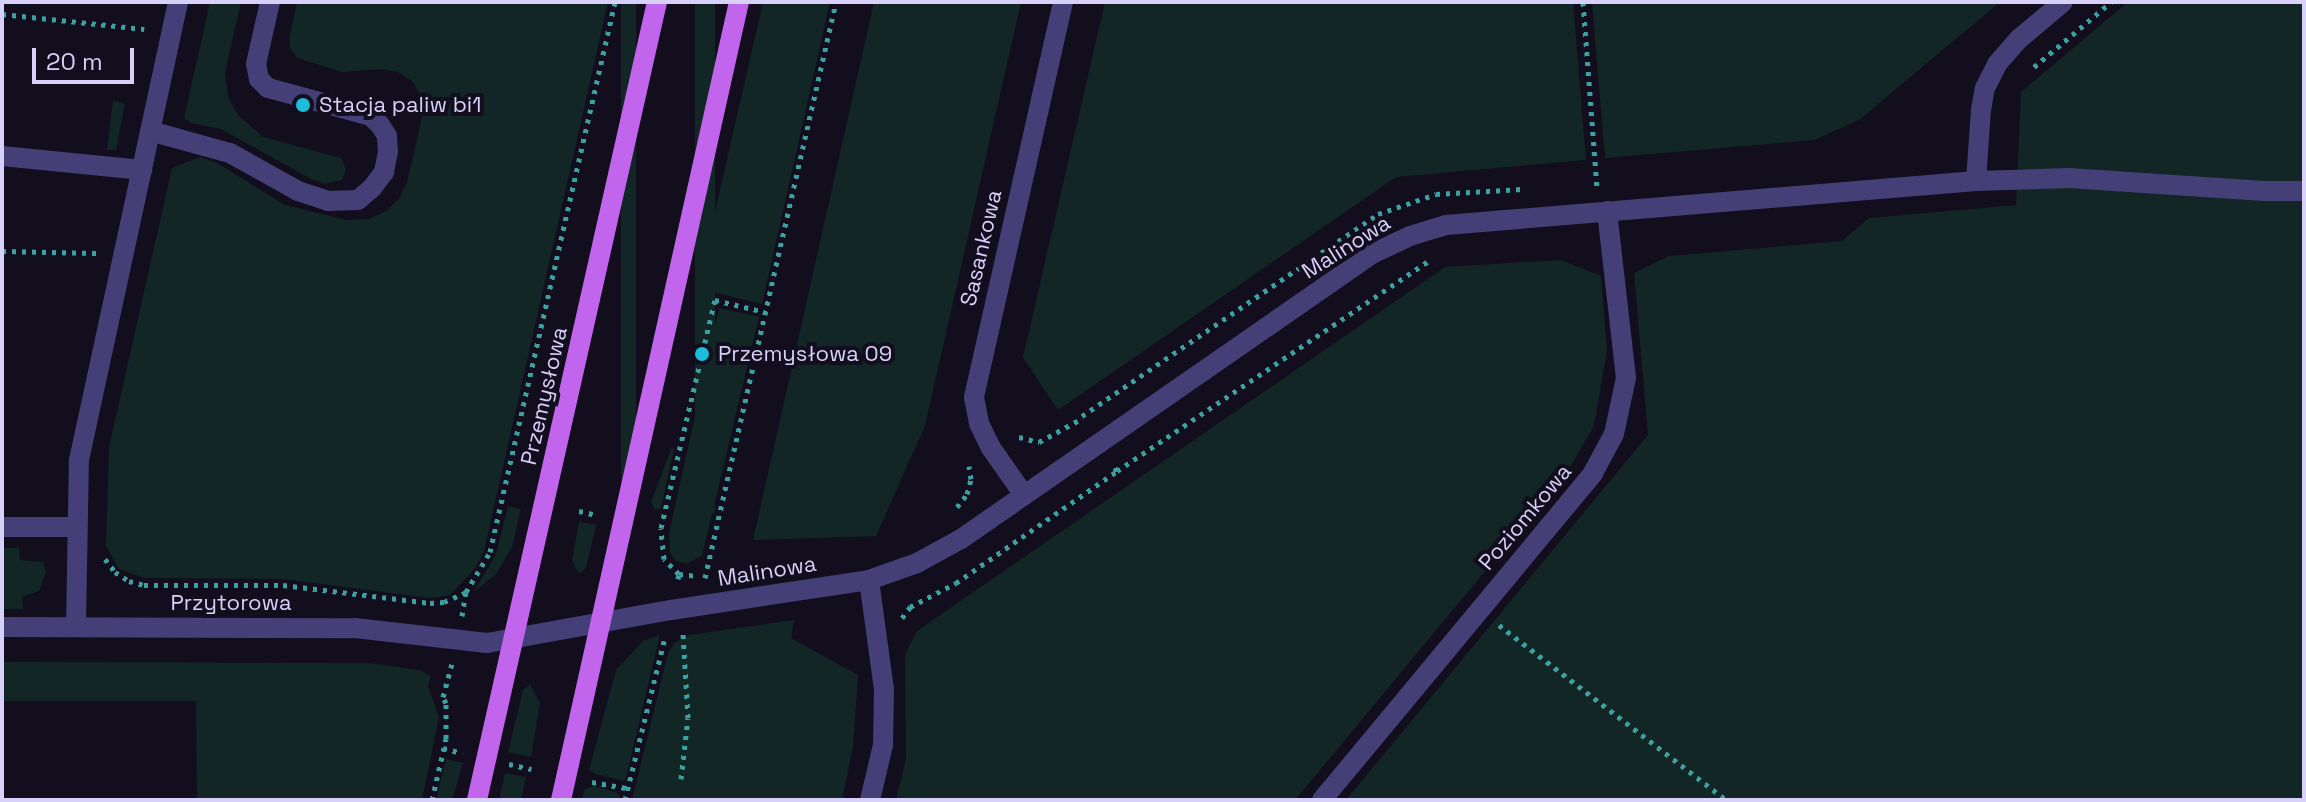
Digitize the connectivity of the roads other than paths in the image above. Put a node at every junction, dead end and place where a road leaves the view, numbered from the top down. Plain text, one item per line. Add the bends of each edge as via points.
1 (178, 2) edge
2 (270, 2) edge
3 (657, 2) edge
4 (739, 2) edge
5 (1063, 2) edge
6 (2063, 2) edge
7 (150, 131) junction
8 (2, 156) edge
9 (142, 170) junction
10 (1976, 181) junction
11 (2304, 191) edge
12 (1607, 211) junction
13 (1024, 495) junction
14 (2, 527) edge
15 (76, 527) junction
16 (869, 580) junction
17 (600, 622) junction
18 (2, 627) edge
19 (76, 627) junction
20 (513, 639) junction
21 (477, 800) edge
22 (561, 800) edge
23 (870, 800) edge
24 (1322, 800) edge

1 - 7 street
2 - 7 street via 256,64 259,79 268,88 371,116 387,136 388,152 384,172 372,188 358,200 328,201 298,191 230,153
3 - 20 main road, Przemysłowa
4 - 17 main road
5 - 13 street, Sasankowa via 974,397 991,448
6 - 10 street via 2019,39 1985,88
7 - 9 street
8 - 9 street
9 - 15 street via 79,460
10 - 11 street, Malinowa via 2069,178
10 - 12 street, Malinowa
12 - 13 street, Malinowa via 1446,225 1372,254
12 - 24 street, Poziomkowa via 1626,378 1614,434 1593,473
13 - 16 street, Malinowa via 961,539 917,563
14 - 15 street
15 - 19 street
16 - 17 street, Malinowa via 675,615
16 - 23 street via 884,689 883,745
17 - 20 street, Przytorowa
17 - 22 main road
18 - 19 street, Przytorowa
19 - 20 street, Przytorowa via 355,628 487,643
20 - 21 main road, Przemysłowa

